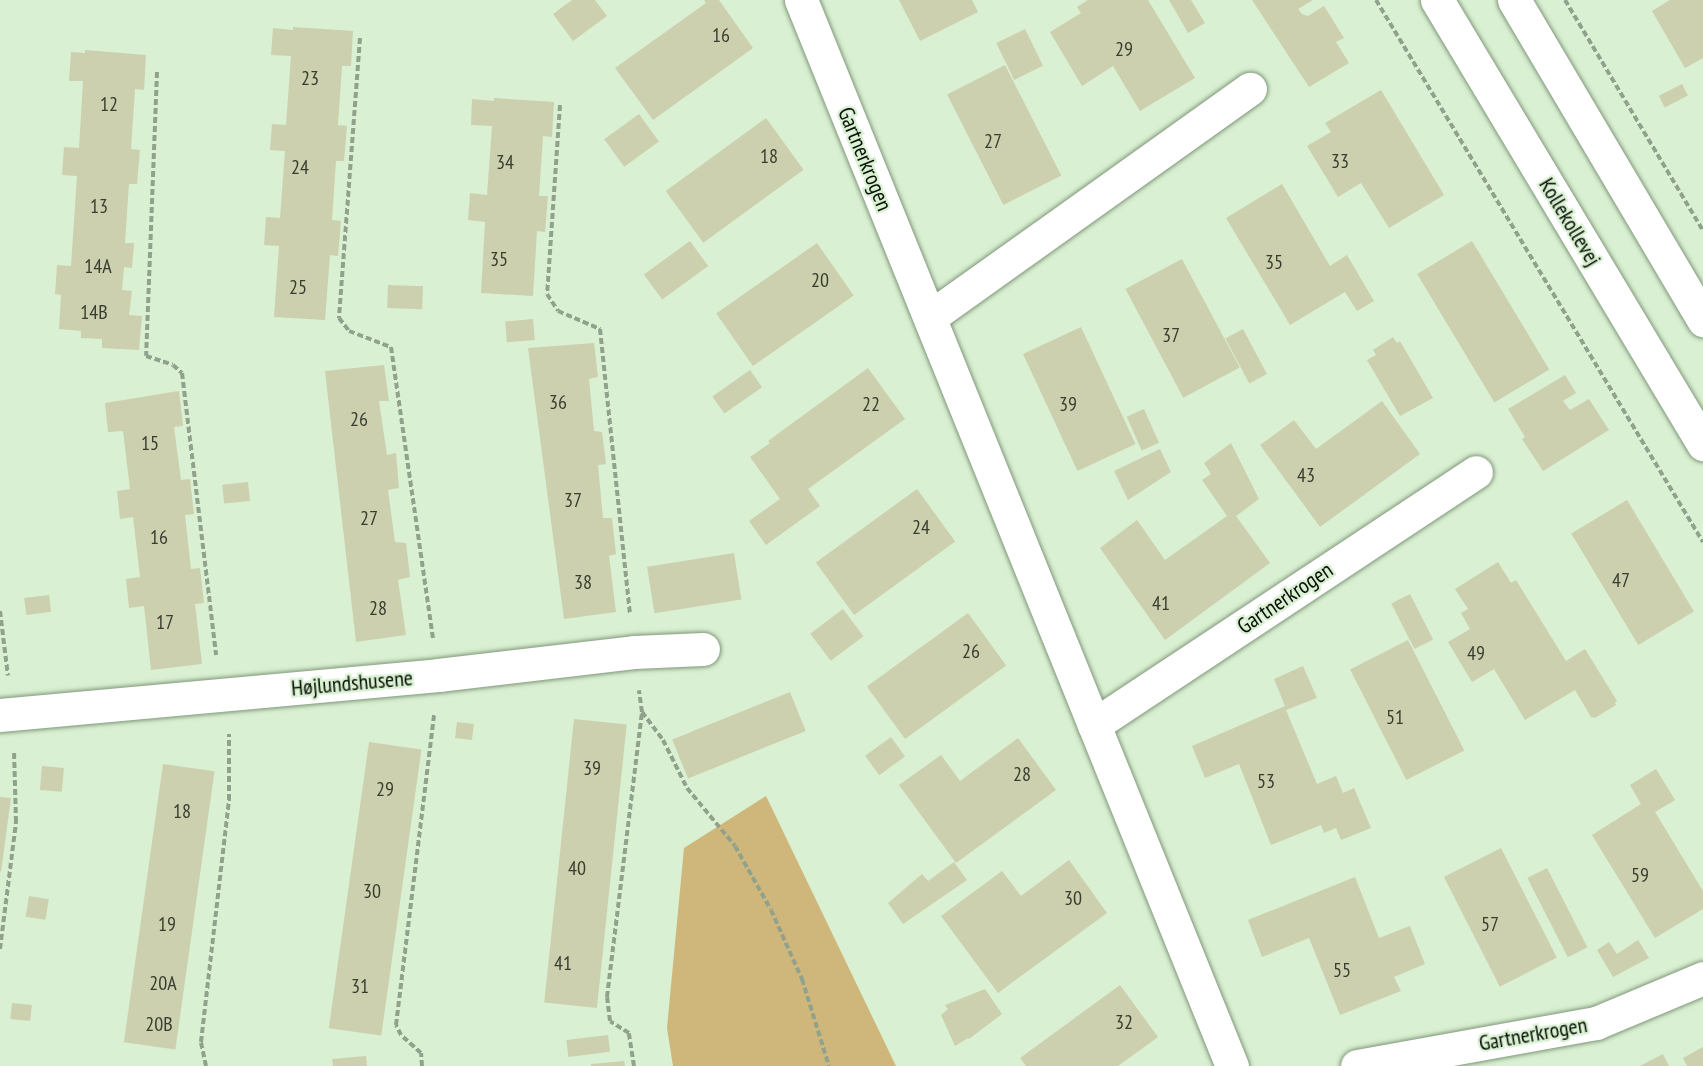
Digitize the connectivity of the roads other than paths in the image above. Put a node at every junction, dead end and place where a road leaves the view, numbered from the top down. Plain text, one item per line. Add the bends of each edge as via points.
1 (801, 0) edge
2 (1437, 0) edge
3 (1514, 0) edge
4 (1250, 90) dead end
5 (930, 317) junction
6 (1703, 320) edge
7 (1703, 444) edge
8 (1476, 472) dead end
9 (703, 649) dead end
10 (6, 715) edge
11 (1094, 725) junction
12 (1703, 978) edge
13 (1232, 1066) edge
14 (1357, 1066) edge

1 - 5 street, Gartnerkrogen
2 - 7 street, Kollekollevej
3 - 6 street
4 - 5 street
5 - 11 street, Gartnerkrogen
8 - 11 street, Gartnerkrogen
9 - 10 street, Højlundshusene via 634,652 438,675
11 - 13 street, Gartnerkrogen
12 - 14 street, Gartnerkrogen via 1596,1023

